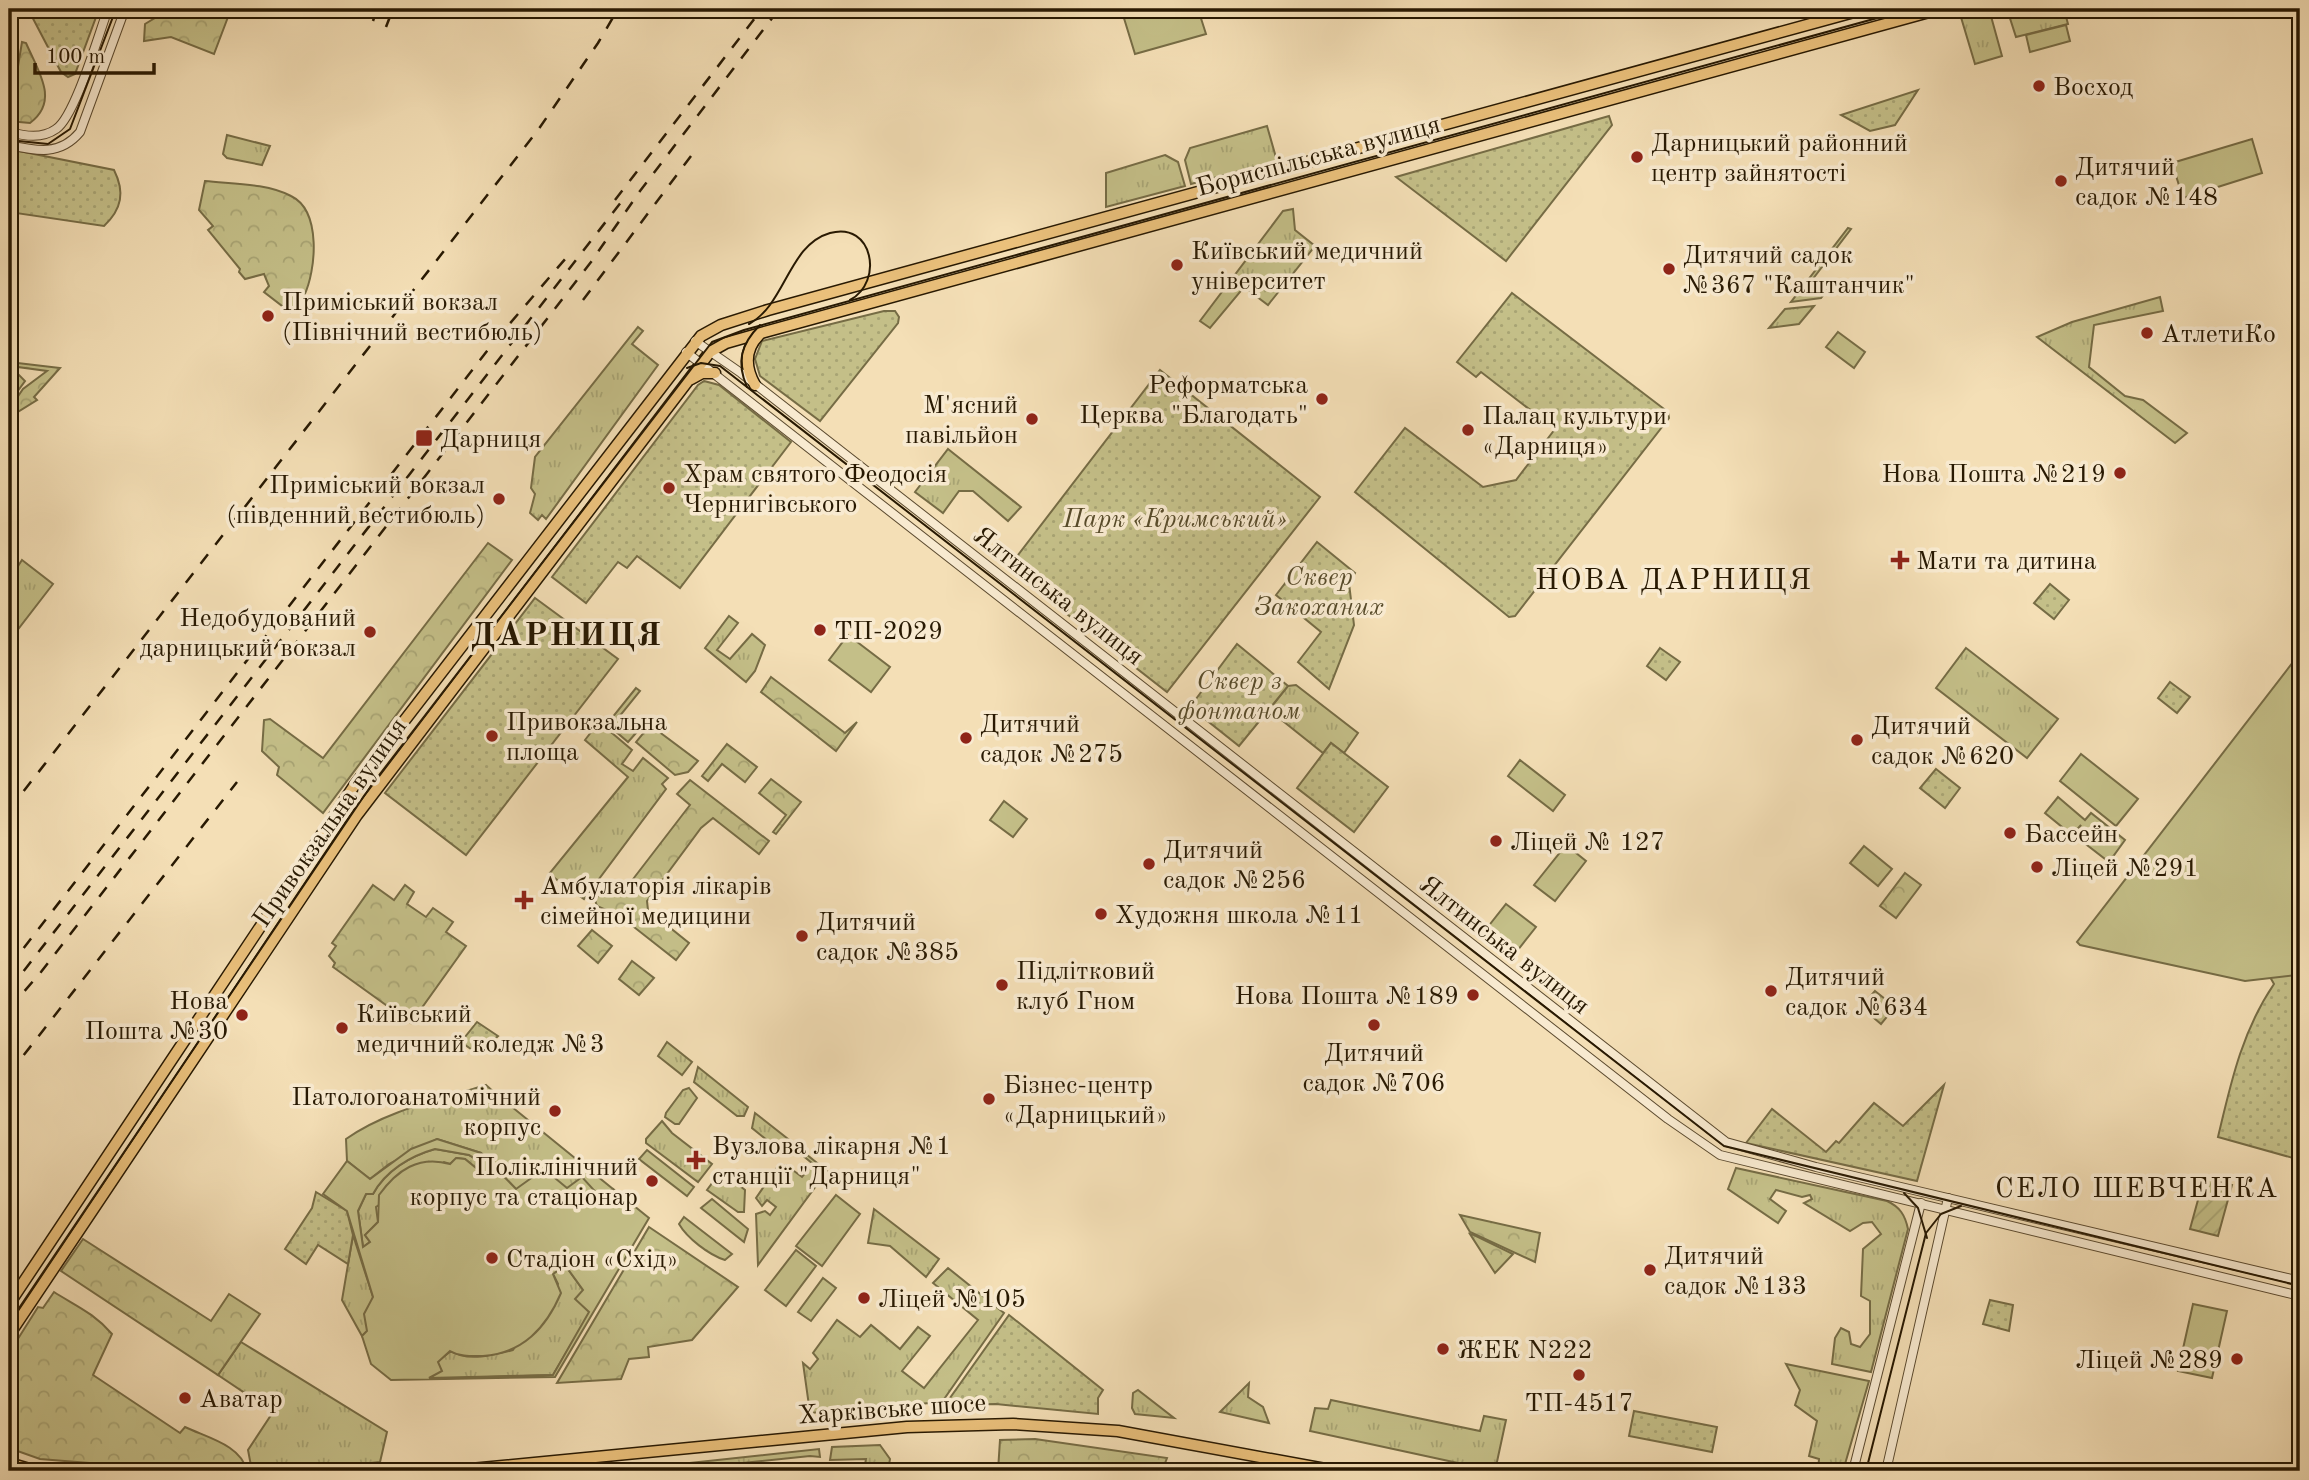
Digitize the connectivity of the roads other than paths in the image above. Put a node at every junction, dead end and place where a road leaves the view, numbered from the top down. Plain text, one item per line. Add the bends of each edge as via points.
1 (108, 9) edge
2 (125, 9) edge
3 (1865, 9) edge
4 (1940, 9) edge
5 (9, 132) edge
6 (9, 145) edge
7 (761, 333) junction
8 (695, 341) junction
9 (686, 352) junction
10 (710, 352) junction
11 (701, 363) junction
12 (715, 373) junction
13 (686, 383) junction
14 (755, 385) junction
15 (1922, 1192) junction
16 (1948, 1198) junction
17 (1921, 1205) junction
18 (1945, 1211) junction
19 (2300, 1281) edge
20 (2300, 1296) edge
21 (9, 1304) edge
22 (9, 1335) edge
23 (9, 1462) edge
24 (36, 1471) edge
25 (450, 1471) edge
26 (1336, 1471) edge
27 (1853, 1471) edge
28 (1885, 1471) edge

1 - 5 street via 62,125 33,136
2 - 6 street via 80,132 53,151
3 - 8 main road, Бориспільська вулиця via 768,310 709,330
4 - 7 main road, Бориспільська вулиця
7 - 10 main road, Бориспільська вулиця
7 - 14 main road via 747,357
8 - 9 main road, Привокзальна вулиця
8 - 10 street, Ялтинська вулиця
9 - 11 street, Ялтинська вулиця
9 - 21 main road, Привокзальна вулиця via 354,786
10 - 11 main road, Привокзальна вулиця
10 - 14 street, Ялтинська вулиця
11 - 12 street, Ялтинська вулиця
11 - 13 main road, Привокзальна вулиця
12 - 13 main road via 702,373
12 - 17 street, Ялтинська вулиця via 1708,1148 1729,1159
13 - 22 main road, Привокзальна вулиця via 357,815
14 - 15 street, Ялтинська вулиця via 1735,1146
15 - 16 street, Ялтинська вулиця
15 - 17 street
16 - 18 street
16 - 19 street, Ялтинська вулиця
17 - 18 street, Ялтинська вулиця
17 - 27 street
18 - 20 street, Ялтинська вулиця
18 - 28 street
23 - 24 main road
25 - 26 main road, Харківське шосе via 817,1434 1013,1424 1118,1431

